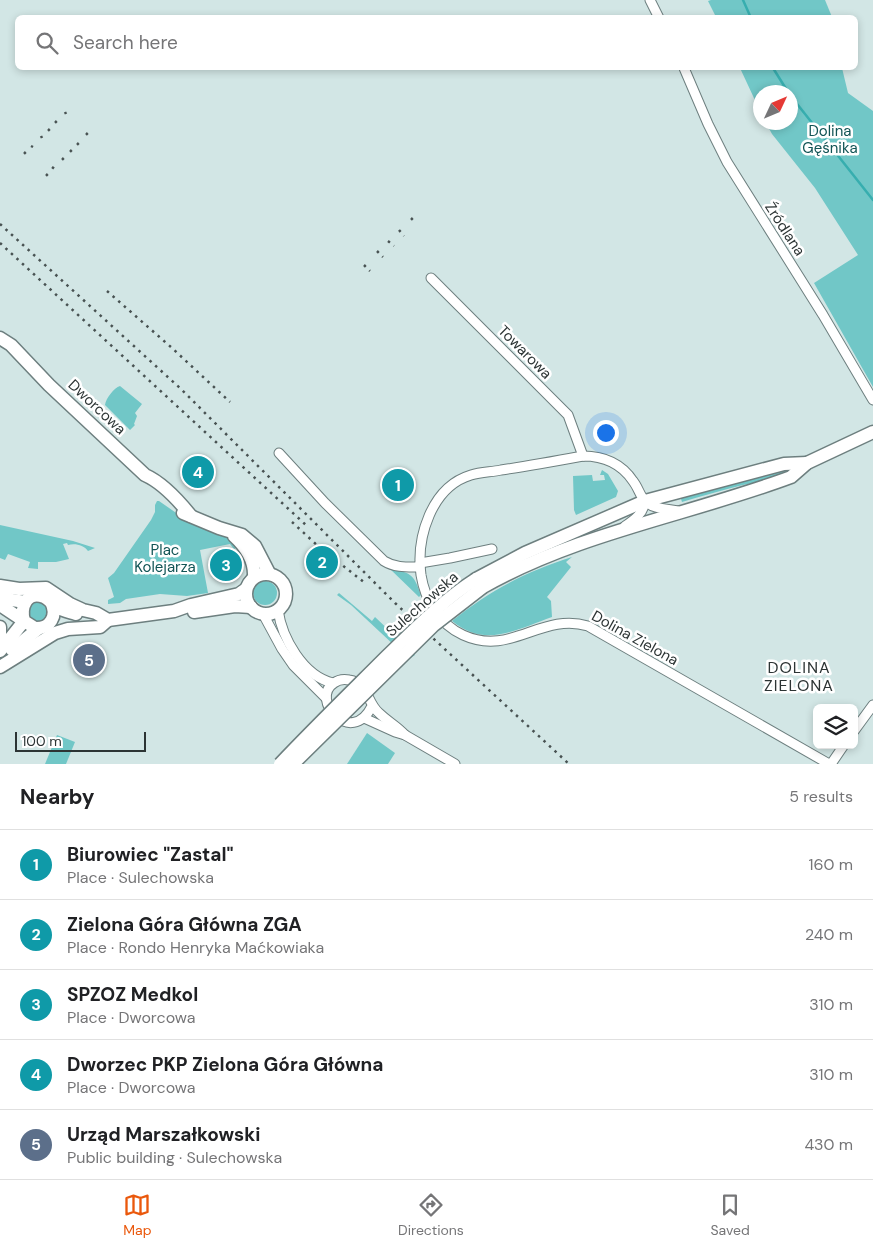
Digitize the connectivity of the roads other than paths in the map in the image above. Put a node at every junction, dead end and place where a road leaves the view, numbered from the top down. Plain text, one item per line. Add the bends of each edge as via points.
1 (650, 0) edge
2 (658, 15) edge
3 (685, 70) edge
4 (431, 278) dead end
5 (2, 339) edge
6 (873, 400) edge
7 (873, 432) edge
8 (279, 453) dead end
9 (583, 456) junction
10 (807, 463) junction
11 (645, 501) junction
12 (683, 512) junction
13 (230, 532) junction
14 (612, 534) junction
15 (492, 549) dead end
16 (420, 565) junction
17 (270, 574) junction
18 (254, 577) junction
19 (480, 583) junction
20 (0, 586) edge
21 (246, 589) junction
22 (0, 594) edge
23 (25, 602) junction
24 (51, 602) junction
25 (0, 605) edge
26 (251, 607) junction
27 (278, 610) junction
28 (174, 611) junction
29 (263, 614) junction
30 (105, 620) junction
31 (24, 621) junction
32 (44, 626) junction
33 (0, 627) edge
34 (0, 637) edge
35 (0, 651) edge
36 (0, 660) edge
37 (0, 667) edge
38 (333, 683) junction
39 (325, 697) junction
40 (873, 705) edge
41 (372, 706) junction
42 (364, 718) junction
43 (858, 726) edge
44 (406, 735) junction
45 (841, 749) edge
46 (815, 761) edge
47 (280, 764) edge
48 (293, 764) edge
49 (455, 764) edge
50 (830, 764) edge

1 - 2 street
3 - 6 street, Źródlana via 727,162
4 - 9 street, Towarowa via 568,416
5 - 13 street, Dworcowa via 145,475 149,484 179,512
7 - 10 street, Sulechowska
8 - 16 street via 384,560 399,566
9 - 11 street via 599,456 618,465 634,481
9 - 16 street via 471,475 460,480 436,502 428,518 420,549
10 - 11 street, Sulechowska via 784,464
10 - 12 street, Sulechowska via 791,477
11 - 12 street
11 - 14 street, Sulechowska via 640,514
11 - 19 street, Sulechowska via 525,553
12 - 14 street, Sulechowska
13 - 17 street, Dworcowa via 252,542
13 - 18 street, Dworcowa via 248,553
14 - 19 street, Sulechowska via 532,561
15 - 16 street
16 - 46 street, Dolina Zielona via 424,588 433,608 463,635 494,642 556,623 588,626
17 - 18 street
17 - 27 street via 278,578 286,589 285,600
18 - 21 street
19 - 47 street, Sulechowska, bridge via 447,600
19 - 48 street, Sulechowska, bridge
20 - 30 street via 46,588 77,608 96,613
21 - 26 street
21 - 28 street via 239,594
22 - 23 street
23 - 24 street via 43,596
23 - 31 street via 22,610
24 - 30 street via 69,612
24 - 32 street via 54,616
25 - 31 street
26 - 28 street
26 - 29 street
27 - 29 street
27 - 38 street via 284,631 297,654 314,674
28 - 30 street
29 - 39 street via 288,659
30 - 32 street via 69,621
30 - 37 street via 100,627 55,633
31 - 32 street via 31,627
31 - 35 street
32 - 36 street
33 - 34 street
38 - 39 street
38 - 41 street via 343,680 357,682 366,690
39 - 42 street via 329,708 340,720 348,723
40 - 43 street
41 - 42 street
41 - 44 street
42 - 44 street
44 - 49 street
45 - 50 street
46 - 50 street, Dolina Zielona

